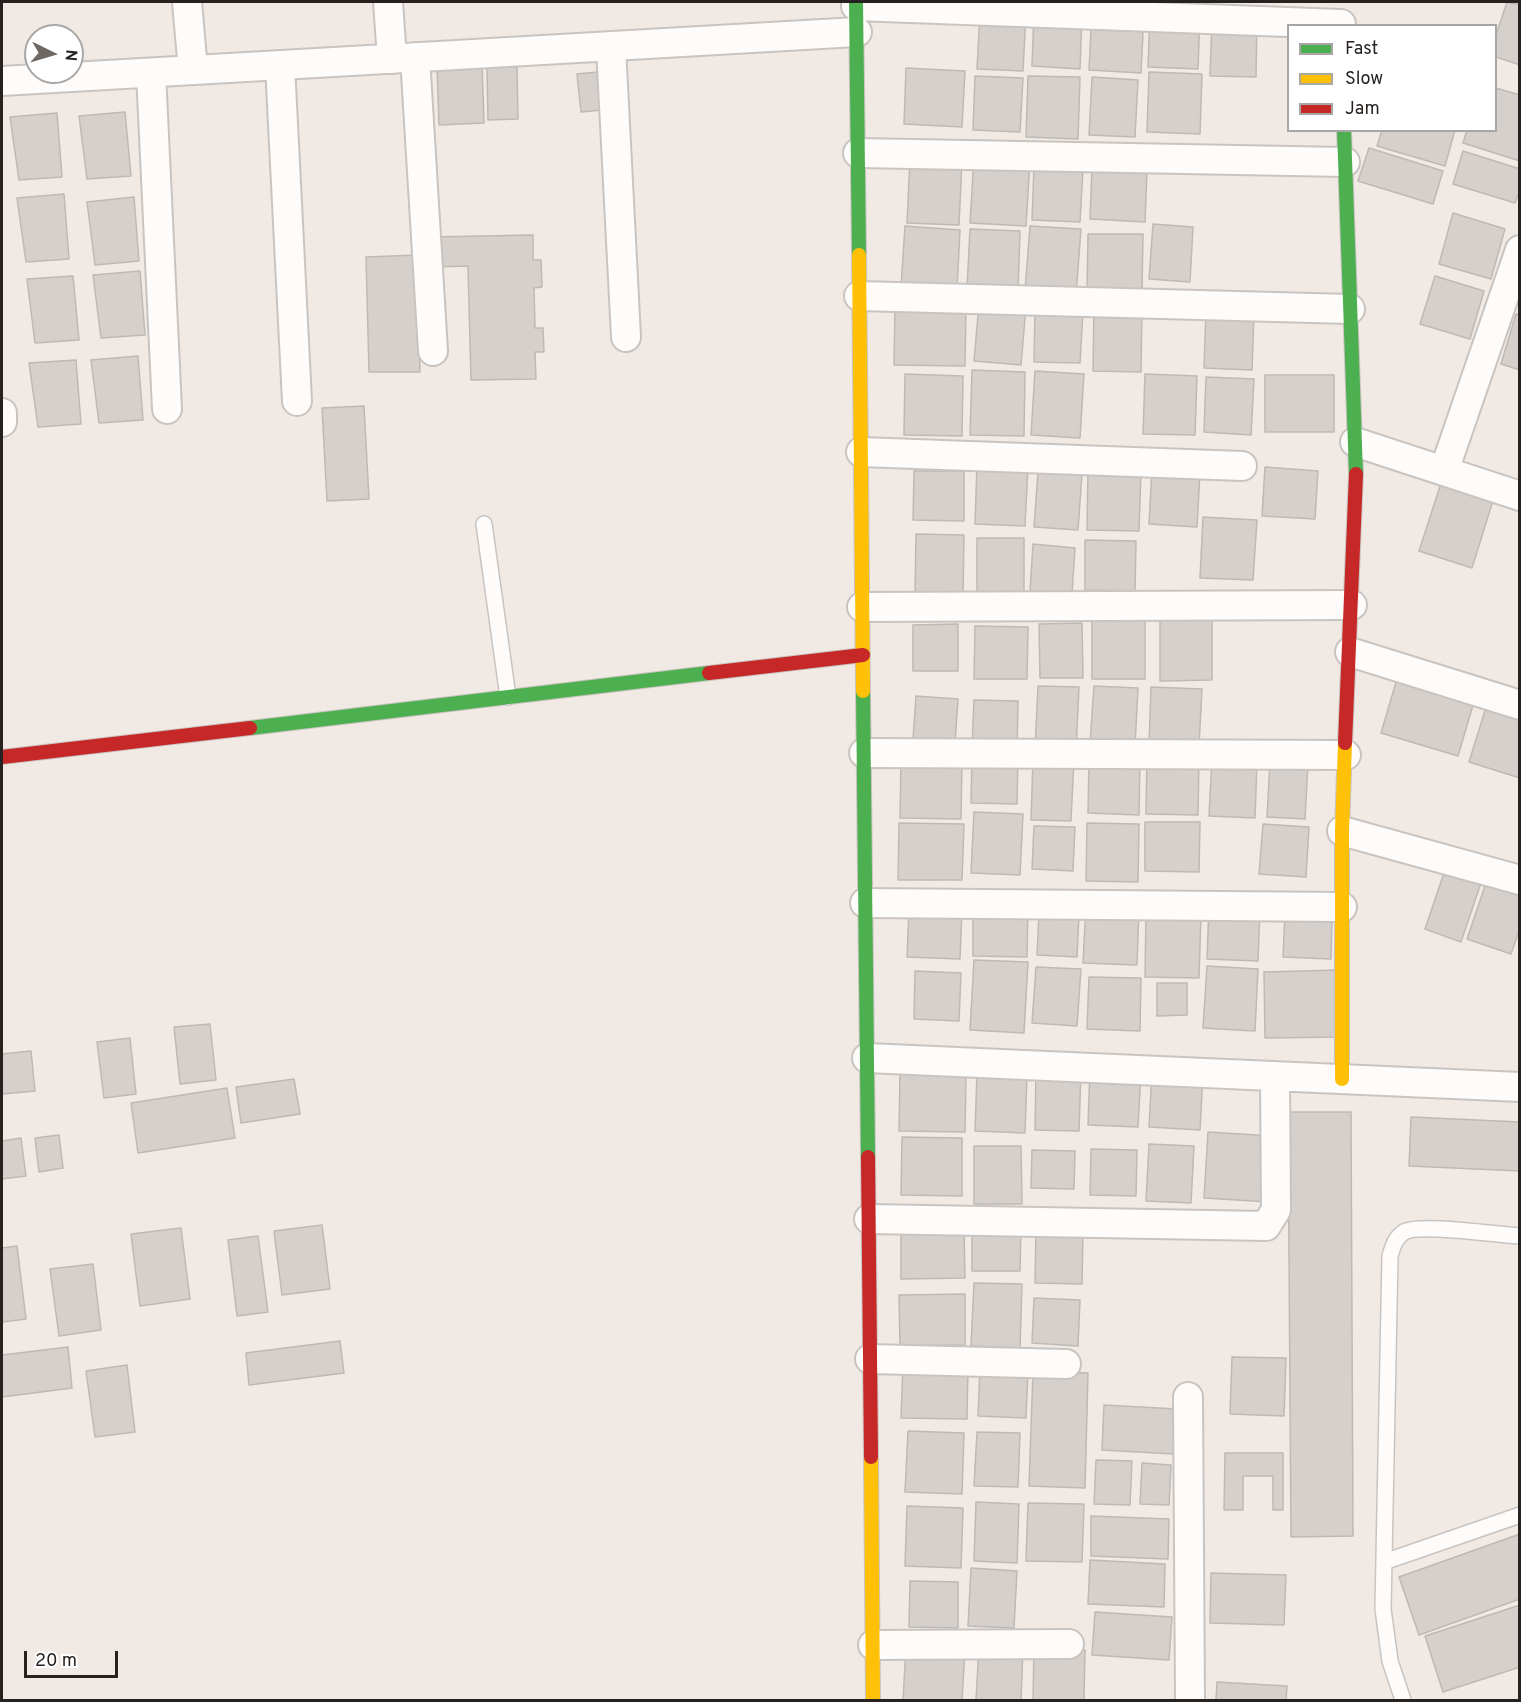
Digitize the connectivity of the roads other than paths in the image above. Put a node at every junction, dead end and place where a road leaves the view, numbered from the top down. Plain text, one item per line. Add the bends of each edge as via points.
1 (187, 2) edge
2 (388, 2) edge
3 (856, 13) edge
4 (1340, 17) edge
5 (611, 46) junction
6 (403, 58) junction
7 (280, 65) junction
8 (193, 70) junction
9 (151, 73) junction
10 (2, 81) edge
11 (1344, 132) edge
12 (858, 153) junction
13 (1345, 162) junction
14 (1520, 250) edge
15 (859, 296) junction
16 (1350, 309) junction
17 (626, 337) dead end
18 (433, 351) dead end
19 (297, 401) dead end
20 (167, 409) dead end
21 (2, 413) edge
22 (2, 422) edge
23 (1355, 442) junction
24 (861, 452) junction
25 (1242, 466) dead end
26 (1444, 471) junction
27 (1520, 496) edge
28 (484, 524) dead end
29 (1352, 605) junction
30 (862, 607) junction
31 (1350, 652) junction
32 (863, 655) junction
33 (508, 697) junction
34 (1520, 705) edge
35 (864, 753) junction
36 (1346, 755) junction
37 (2, 757) edge
38 (1342, 831) junction
39 (1520, 880) edge
40 (865, 903) junction
41 (1342, 907) junction
42 (867, 1058) junction
43 (1275, 1076) junction
44 (1342, 1079) junction
45 (1520, 1087) edge
46 (868, 1219) junction
47 (1520, 1236) edge
48 (870, 1359) junction
49 (1066, 1364) dead end
50 (1188, 1397) dead end
51 (1520, 1515) edge
52 (1384, 1562) junction
53 (1069, 1644) dead end
54 (873, 1645) junction
55 (873, 1701) edge
56 (1190, 1701) edge
57 (1403, 1701) edge

1 - 8 street
2 - 6 street
3 - 4 street
3 - 5 street
3 - 12 street
5 - 6 street
5 - 17 street
6 - 7 street
6 - 18 street
7 - 8 street
7 - 19 street
8 - 9 street
9 - 10 street
9 - 20 street
11 - 13 street
12 - 13 street
12 - 15 street
13 - 16 street
14 - 26 street
15 - 16 street
15 - 24 street
16 - 23 street
21 - 22 street
23 - 26 street
23 - 29 street
24 - 25 street
24 - 30 street
26 - 27 street
28 - 33 lane
29 - 30 street
29 - 31 street
30 - 32 street
31 - 34 street
31 - 36 street
32 - 33 street
32 - 35 street
33 - 37 street
35 - 36 street
35 - 40 street
36 - 38 street
38 - 39 street
38 - 41 street
40 - 41 street
40 - 42 street
41 - 44 street
42 - 43 street
42 - 46 street
43 - 44 street
43 - 46 street via 1276,1210 1266,1226
44 - 45 street
46 - 48 street
47 - 52 lane via 1422,1228 1405,1232 1394,1242 1390,1256
48 - 49 street
48 - 54 street
50 - 56 street
51 - 52 lane
52 - 57 lane via 1385,1636
53 - 54 street
54 - 55 street

